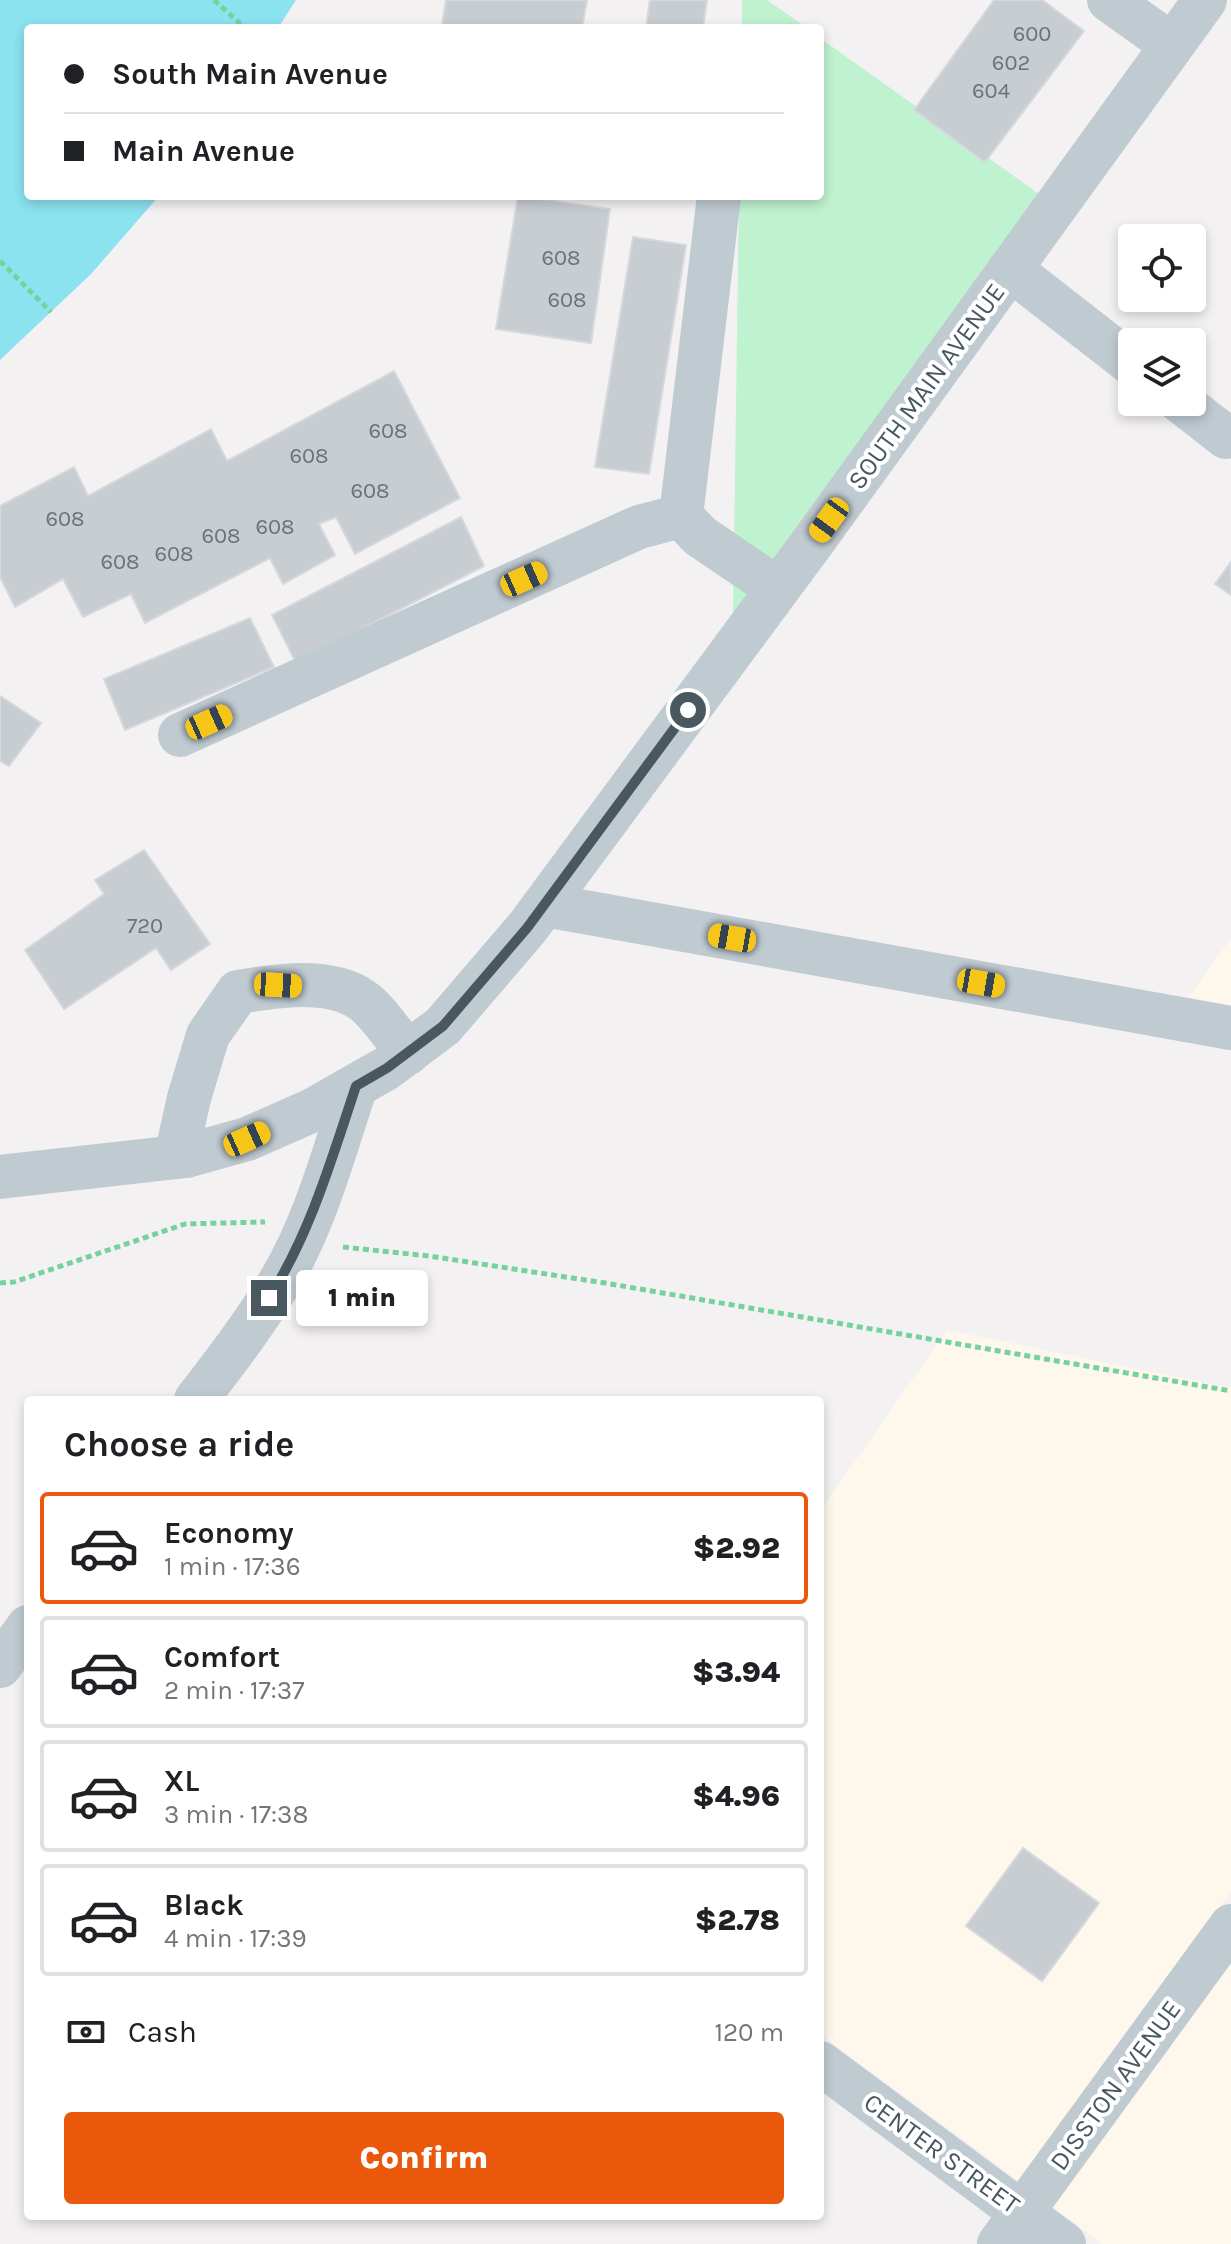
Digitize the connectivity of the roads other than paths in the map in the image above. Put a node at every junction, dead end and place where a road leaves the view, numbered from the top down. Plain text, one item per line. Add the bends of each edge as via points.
1 (1109, 0) edge
2 (1205, 0) edge
3 (1172, 45) junction
4 (719, 200) edge
5 (1010, 269) junction
6 (1118, 353) edge
7 (1199, 416) edge
8 (1226, 437) dead end
9 (681, 516) junction
10 (778, 589) junction
11 (180, 735) dead end
12 (545, 905) junction
13 (1231, 1028) edge
14 (408, 1053) junction
15 (356, 1086) junction
16 (176, 1157) junction
17 (0, 1177) edge
18 (199, 1396) edge
19 (24, 1633) edge
20 (0, 1666) edge
21 (1231, 1926) edge
22 (824, 2066) edge
23 (1010, 2228) edge
24 (1064, 2244) edge

1 - 3 street
2 - 3 street, SOUTH MAIN AVENUE
3 - 5 street, SOUTH MAIN AVENUE
4 - 9 street
5 - 6 street
5 - 10 street, SOUTH MAIN AVENUE
7 - 8 street
9 - 10 street via 700,536
9 - 11 street via 639,527
10 - 12 street, SOUTH MAIN AVENUE
12 - 13 street
12 - 14 street, SOUTH MAIN AVENUE via 443,1026
14 - 15 street, SOUTH MAIN AVENUE
14 - 16 street via 364,1001 338,989 278,985 238,992 208,1035
15 - 16 street, SOUTH MAIN AVENUE via 247,1139
15 - 18 street via 323,1186 282,1278
16 - 17 street, SOUTH MAIN AVENUE
19 - 20 street
21 - 23 street, DISSTON AVENUE
22 - 23 street, CENTER STREET
23 - 24 street, CENTER STREET

